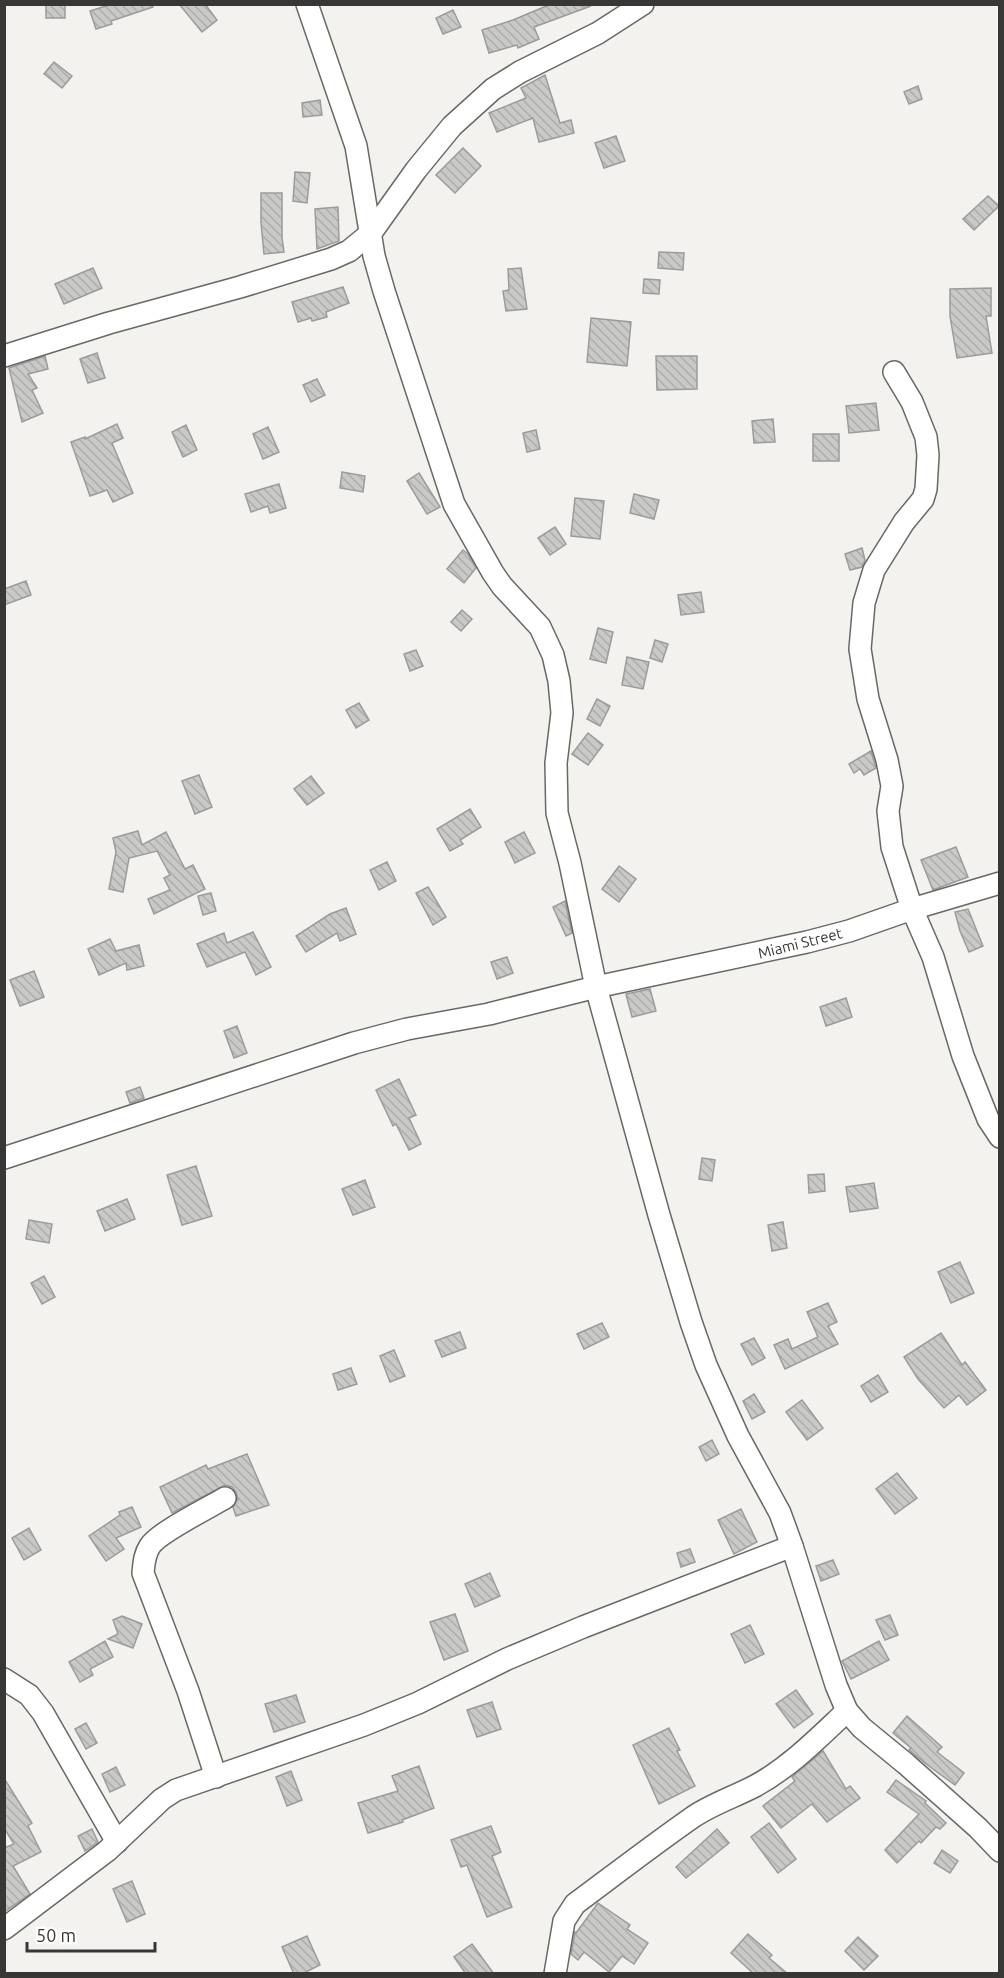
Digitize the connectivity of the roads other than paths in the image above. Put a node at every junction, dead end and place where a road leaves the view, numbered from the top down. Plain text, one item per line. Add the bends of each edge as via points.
1 (307, 4) edge
2 (644, 4) edge
3 (371, 233) junction
4 (4, 356) edge
5 (894, 372) dead end
6 (999, 883) edge
7 (912, 909) junction
8 (596, 987) junction
9 (999, 1137) edge
10 (4, 1158) edge
11 (225, 1498) dead end
12 (792, 1546) junction
13 (4, 1679) edge
14 (847, 1711) junction
15 (216, 1777) junction
16 (117, 1842) junction
17 (999, 1851) edge
18 (4, 1929) edge
19 (555, 1974) edge

1 - 3 street via 356,146
2 - 3 street via 493,89 452,126
3 - 4 street via 331,260
3 - 8 street via 384,291 454,504 502,586 540,627 553,655 562,713 555,764 557,813
5 - 7 street via 926,437 926,489 874,570 864,603 860,649 868,699 892,786 888,811 892,847
6 - 7 street, Miami Street
7 - 8 street, Miami Street via 807,942
7 - 9 street via 933,957 975,1089
8 - 10 street, Miami Street via 344,1046
8 - 12 street via 706,1365
11 - 15 street via 150,1545 143,1574
12 - 14 street
12 - 15 street via 572,1631 364,1725
13 - 16 street via 29,1695 43,1713
14 - 17 street
14 - 19 street via 775,1774 695,1816 574,1904 564,1921
15 - 16 street via 176,1790 162,1799
16 - 18 street

